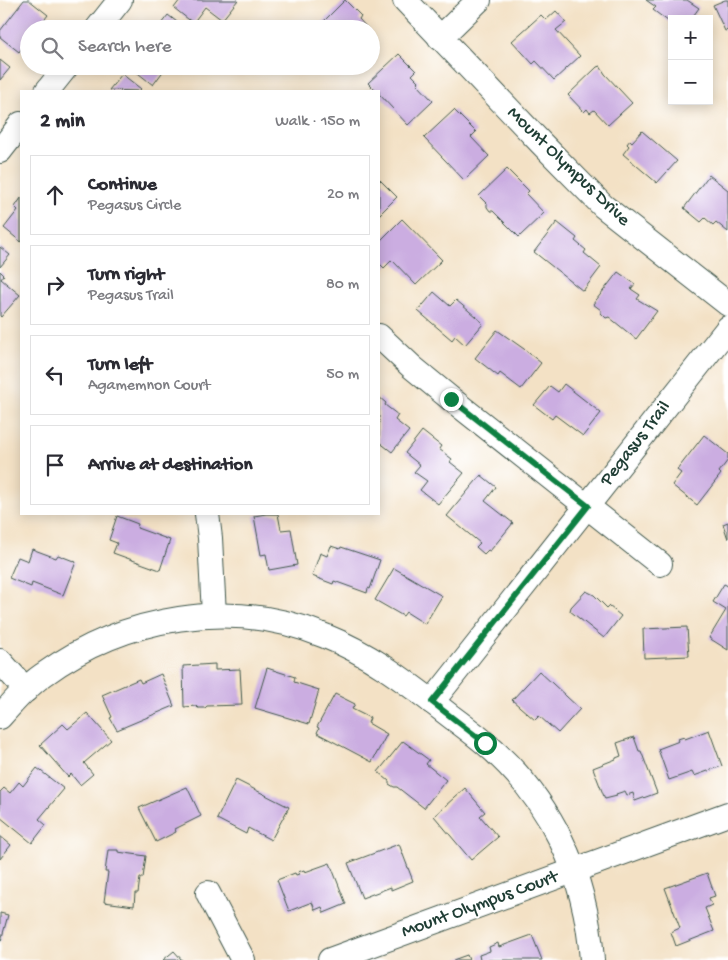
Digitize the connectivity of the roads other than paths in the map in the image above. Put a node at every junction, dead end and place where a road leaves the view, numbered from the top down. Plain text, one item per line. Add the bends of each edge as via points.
1 (120, 0) edge
2 (405, 0) edge
3 (479, 0) edge
4 (104, 20) edge
5 (440, 38) junction
6 (60, 75) edge
7 (48, 90) edge
8 (20, 125) edge
9 (0, 151) edge
10 (728, 304) edge
11 (728, 328) edge
12 (380, 337) edge
13 (588, 506) junction
14 (207, 515) edge
15 (660, 564) dead end
16 (214, 614) junction
17 (0, 661) edge
18 (26, 690) junction
19 (432, 702) junction
20 (0, 716) edge
21 (728, 814) edge
22 (575, 870) junction
23 (208, 893) dead end
24 (243, 960) edge
25 (330, 960) edge
26 (592, 960) edge

1 - 4 street
2 - 5 street, Mount Olympus Drive
3 - 5 street
5 - 10 street, Mount Olympus Drive via 603,206
6 - 7 street
8 - 9 street
11 - 13 street, Pegasus Trail
12 - 13 street via 438,389
13 - 15 street
13 - 19 street, Pegasus Trail
14 - 16 street
16 - 18 street via 150,624 122,633 63,661
16 - 19 street via 262,618 324,635 387,668
17 - 18 street
18 - 20 street
19 - 22 street via 485,743 528,787 544,809
21 - 22 street
22 - 25 street, Mount Olympus Court
22 - 26 street via 586,913
23 - 24 street

